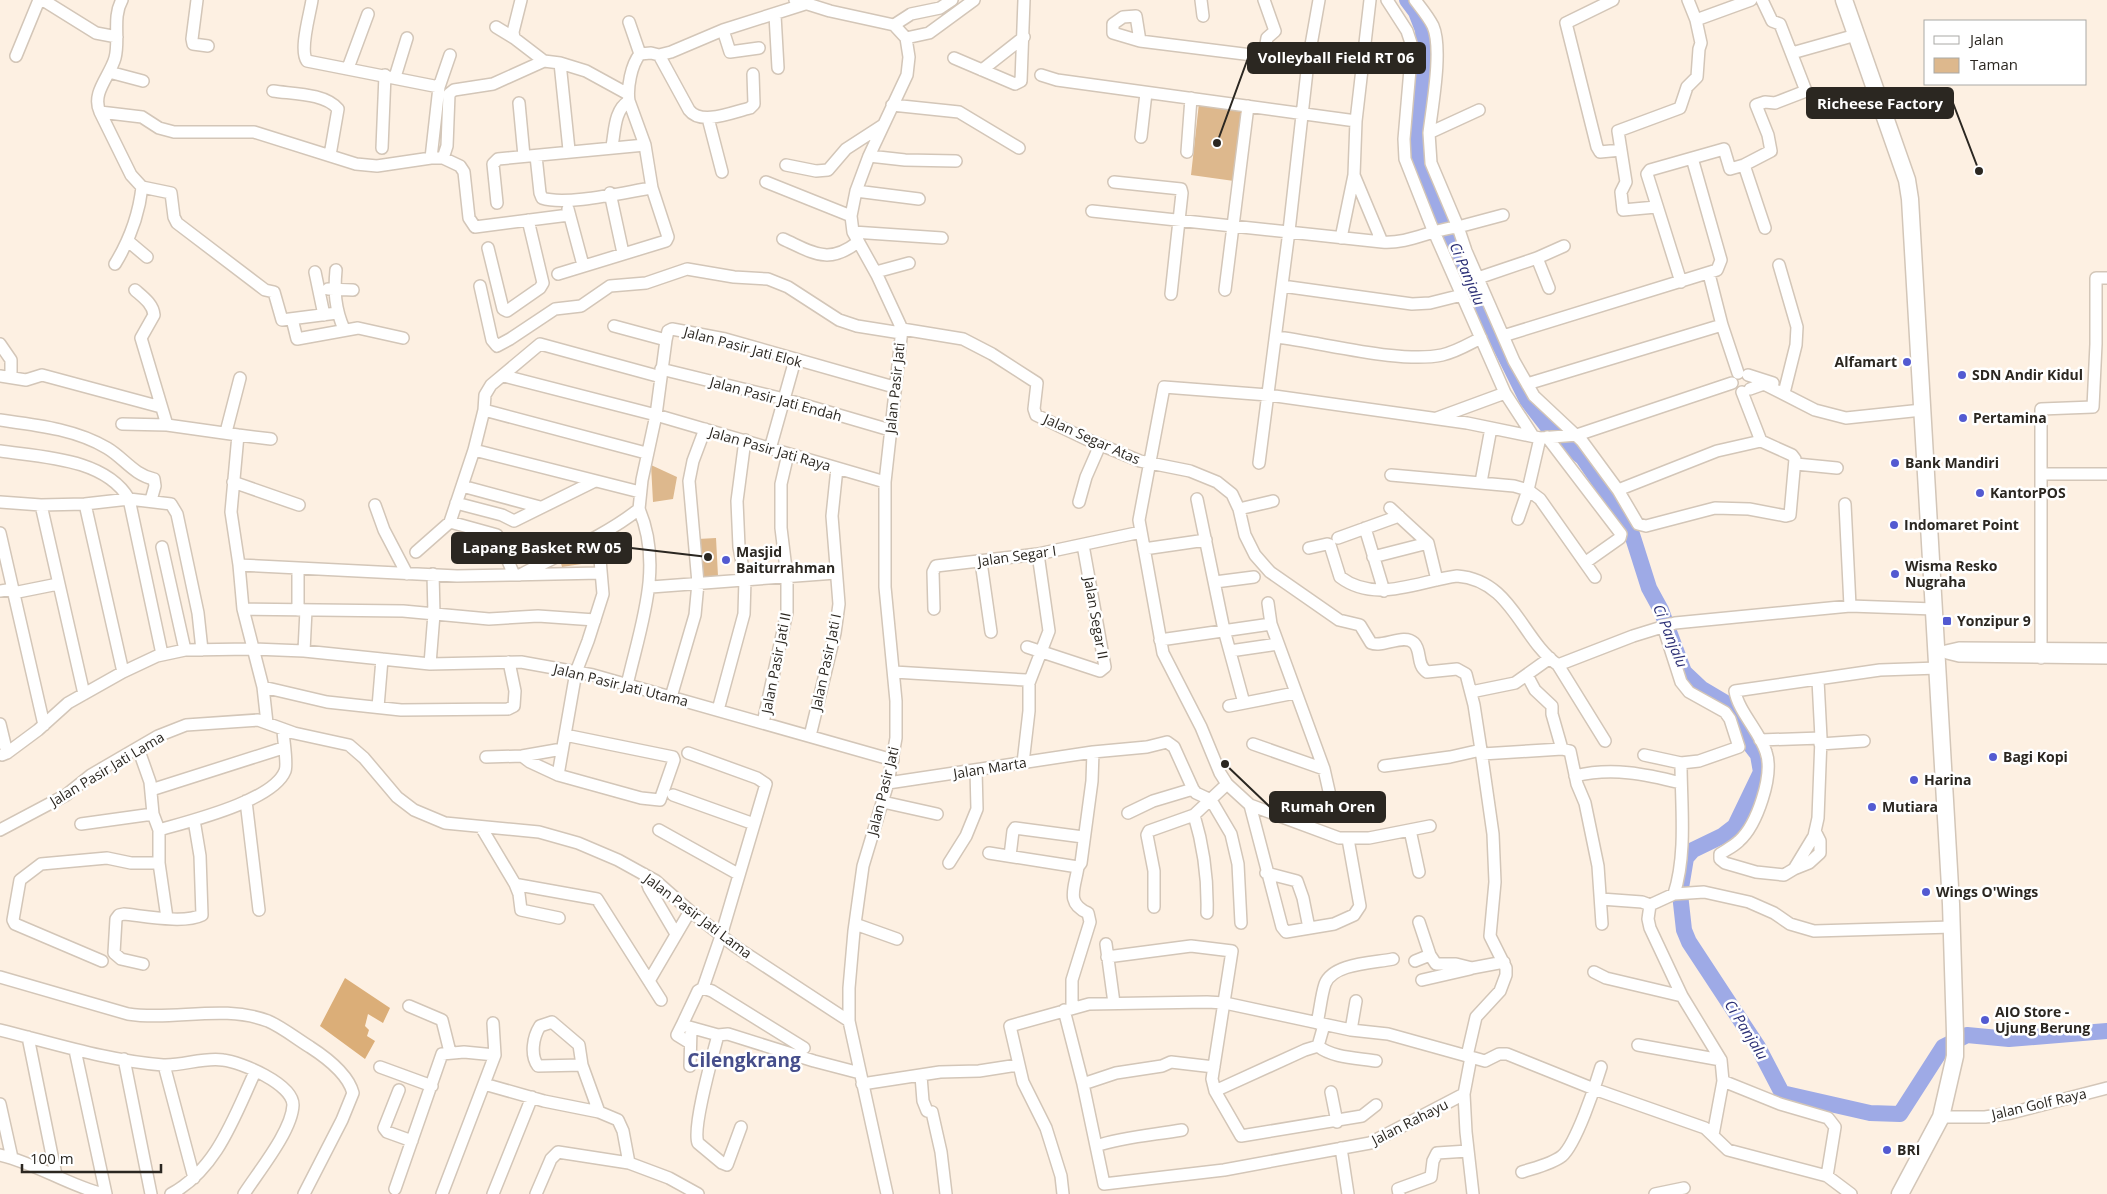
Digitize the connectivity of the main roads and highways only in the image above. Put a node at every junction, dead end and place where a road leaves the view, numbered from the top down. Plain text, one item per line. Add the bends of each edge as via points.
1 (1844, 0) edge
2 (1900, 1194) edge

1 - 2 highway via 1907,180 1934,609 1940,658 1955,1056 1941,1117

